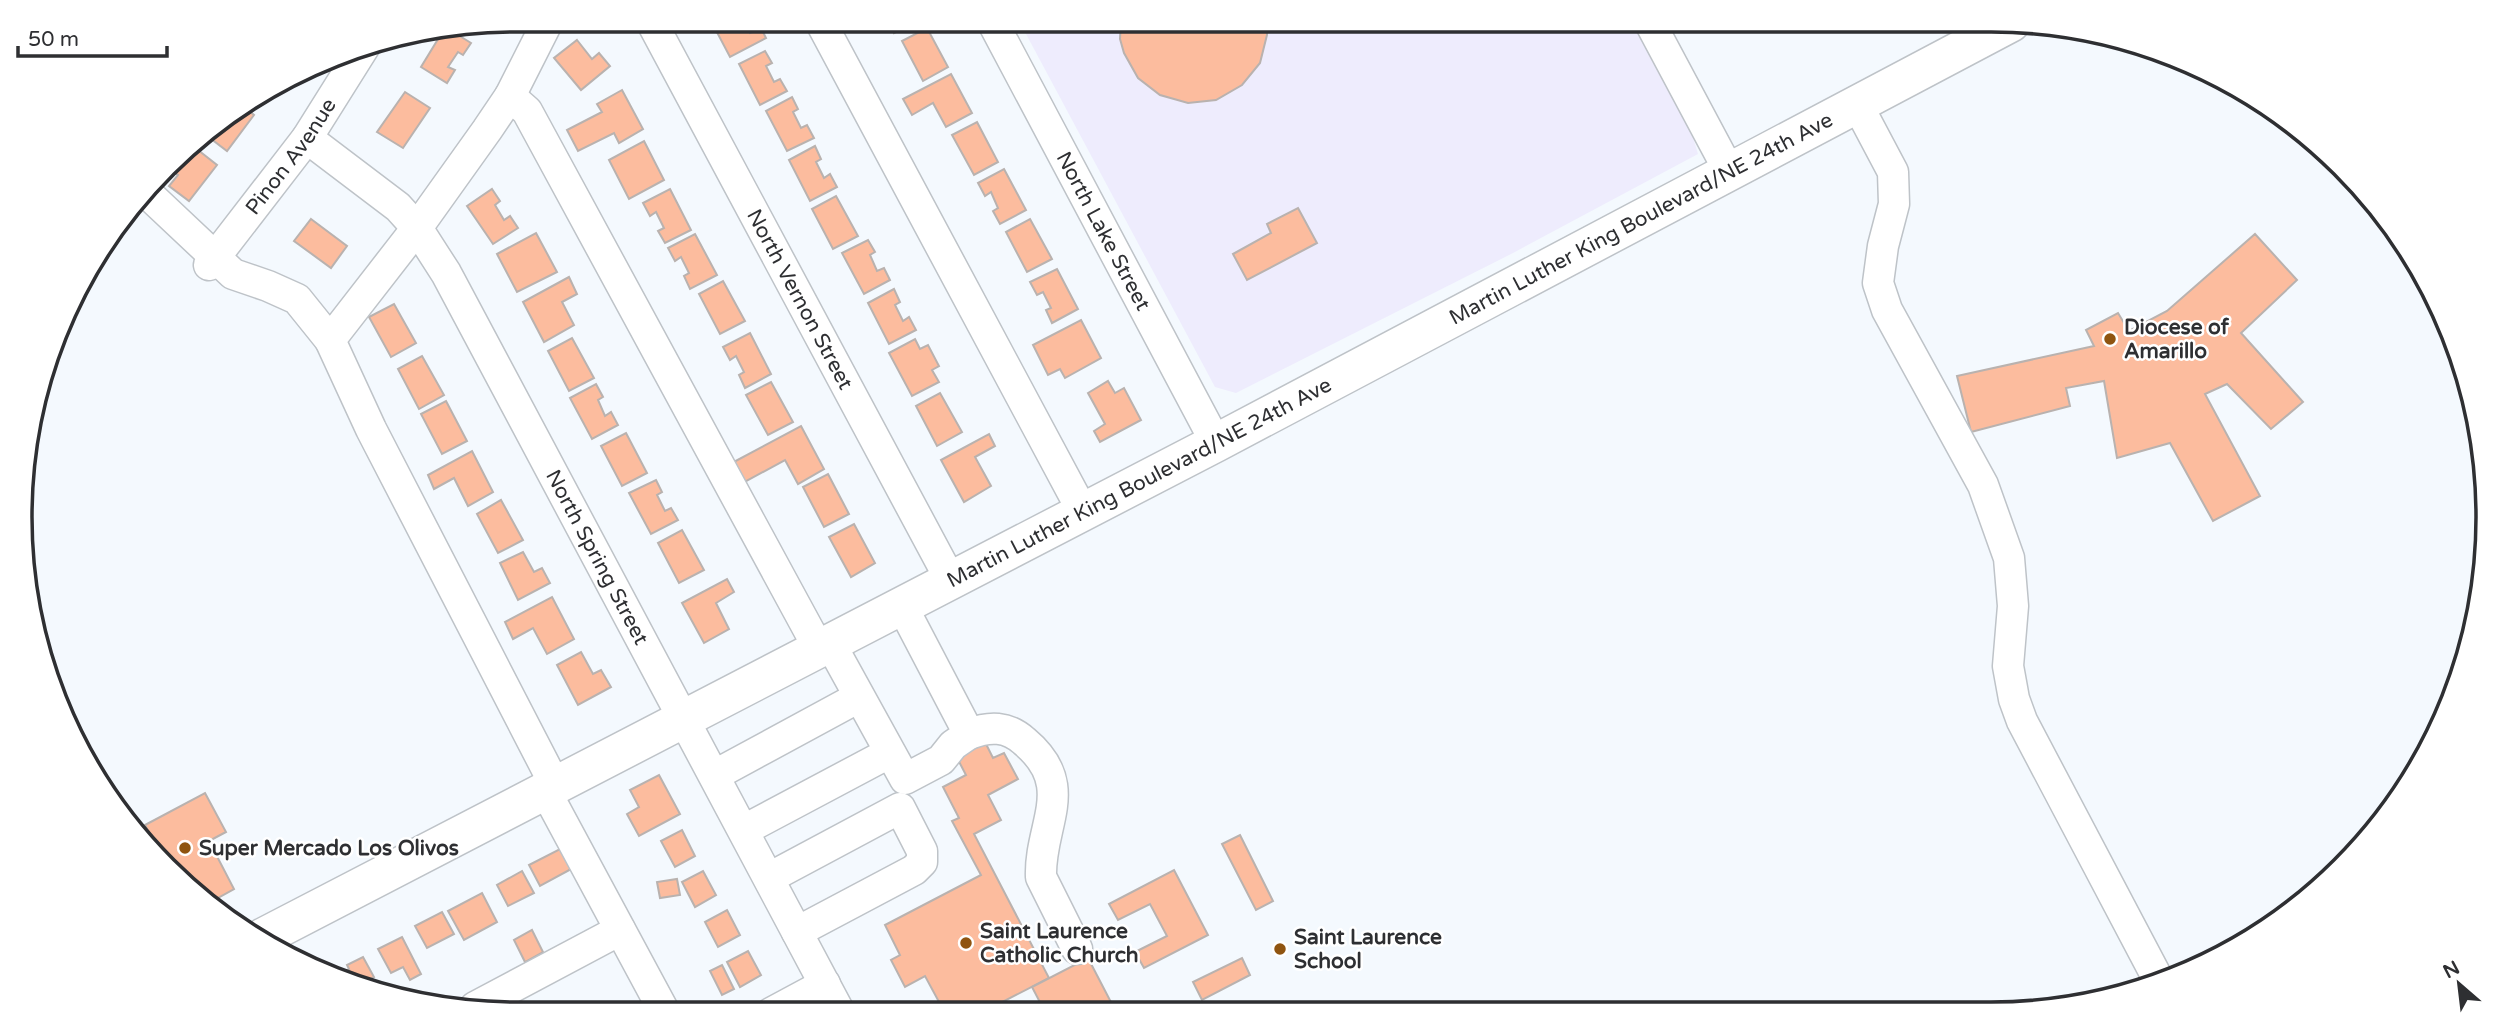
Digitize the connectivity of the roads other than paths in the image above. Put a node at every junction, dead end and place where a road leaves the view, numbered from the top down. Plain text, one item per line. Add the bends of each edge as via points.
1 (542, 32) edge
2 (657, 32) edge
3 (826, 32) edge
4 (997, 32) edge
5 (1655, 32) edge
6 (1994, 32) edge
7 (357, 59) edge
8 (510, 96) junction
9 (1857, 104) junction
10 (307, 138) junction
11 (1729, 171) junction
12 (151, 198) edge
13 (417, 228) junction
14 (211, 261) junction
15 (330, 340) junction
16 (1216, 443) junction
17 (1083, 512) junction
18 (951, 581) junction
19 (902, 606) junction
20 (825, 646) junction
21 (859, 698) junction
22 (685, 718) junction
23 (969, 734) junction
24 (889, 753) junction
25 (715, 775) junction
26 (550, 787) junction
27 (902, 794) junction
28 (744, 830) junction
29 (769, 877) junction
30 (620, 930) junction
31 (797, 932) junction
32 (269, 934) edge
33 (1077, 949) dead end
34 (2155, 973) edge
35 (825, 984) junction
36 (488, 1000) edge
37 (659, 1002) edge
38 (791, 1002) edge
39 (834, 1002) edge

1 - 8 street
2 - 18 street, North Vernon Street
3 - 17 street
4 - 16 street, North Lake Street
5 - 11 street
6 - 9 main road, Martin Luther King Boulevard/NE 24th Ave
7 - 10 street, Pinon Avenue
8 - 13 street
8 - 20 street via 527,111
9 - 11 main road, Martin Luther King Boulevard/NE 24th Ave
9 - 34 street via 1893,172 1894,204 1878,283 1892,320 1983,485 2009,558 2013,606 2008,666 2014,699
10 - 13 street, North Spring Street via 382,194
10 - 14 street, Pinon Avenue
11 - 16 main road, Martin Luther King Boulevard/NE 24th Ave
12 - 14 street
13 - 15 street
13 - 22 street, North Spring Street via 446,273
14 - 15 street via 297,299
15 - 26 street
16 - 17 main road, Martin Luther King Boulevard/NE 24th Ave
17 - 18 main road, Martin Luther King Boulevard/NE 24th Ave
18 - 19 main road, Martin Luther King Boulevard/NE 24th Ave
19 - 20 main road, Martin Luther King Boulevard/NE 24th Ave
19 - 23 street
20 - 21 street
20 - 22 main road, Martin Luther King Boulevard/NE 24th Ave
21 - 24 street
21 - 25 street
22 - 25 street, North Spring Street
22 - 26 main road, Martin Luther King Boulevard/NE 24th Ave
23 - 27 street
23 - 33 street via 997,727 1018,736 1035,750 1046,768 1054,802 1041,877
24 - 27 street
24 - 28 street
25 - 28 street, North Spring Street
26 - 30 street
26 - 32 main road, Martin Luther King Boulevard/NE 24th Ave
27 - 29 street
27 - 31 street via 922,862
28 - 29 street, North Spring Street
29 - 31 street, North Spring Street
30 - 36 street
30 - 37 street
31 - 35 street, North Spring Street
35 - 38 street
35 - 39 street, North Spring Street

